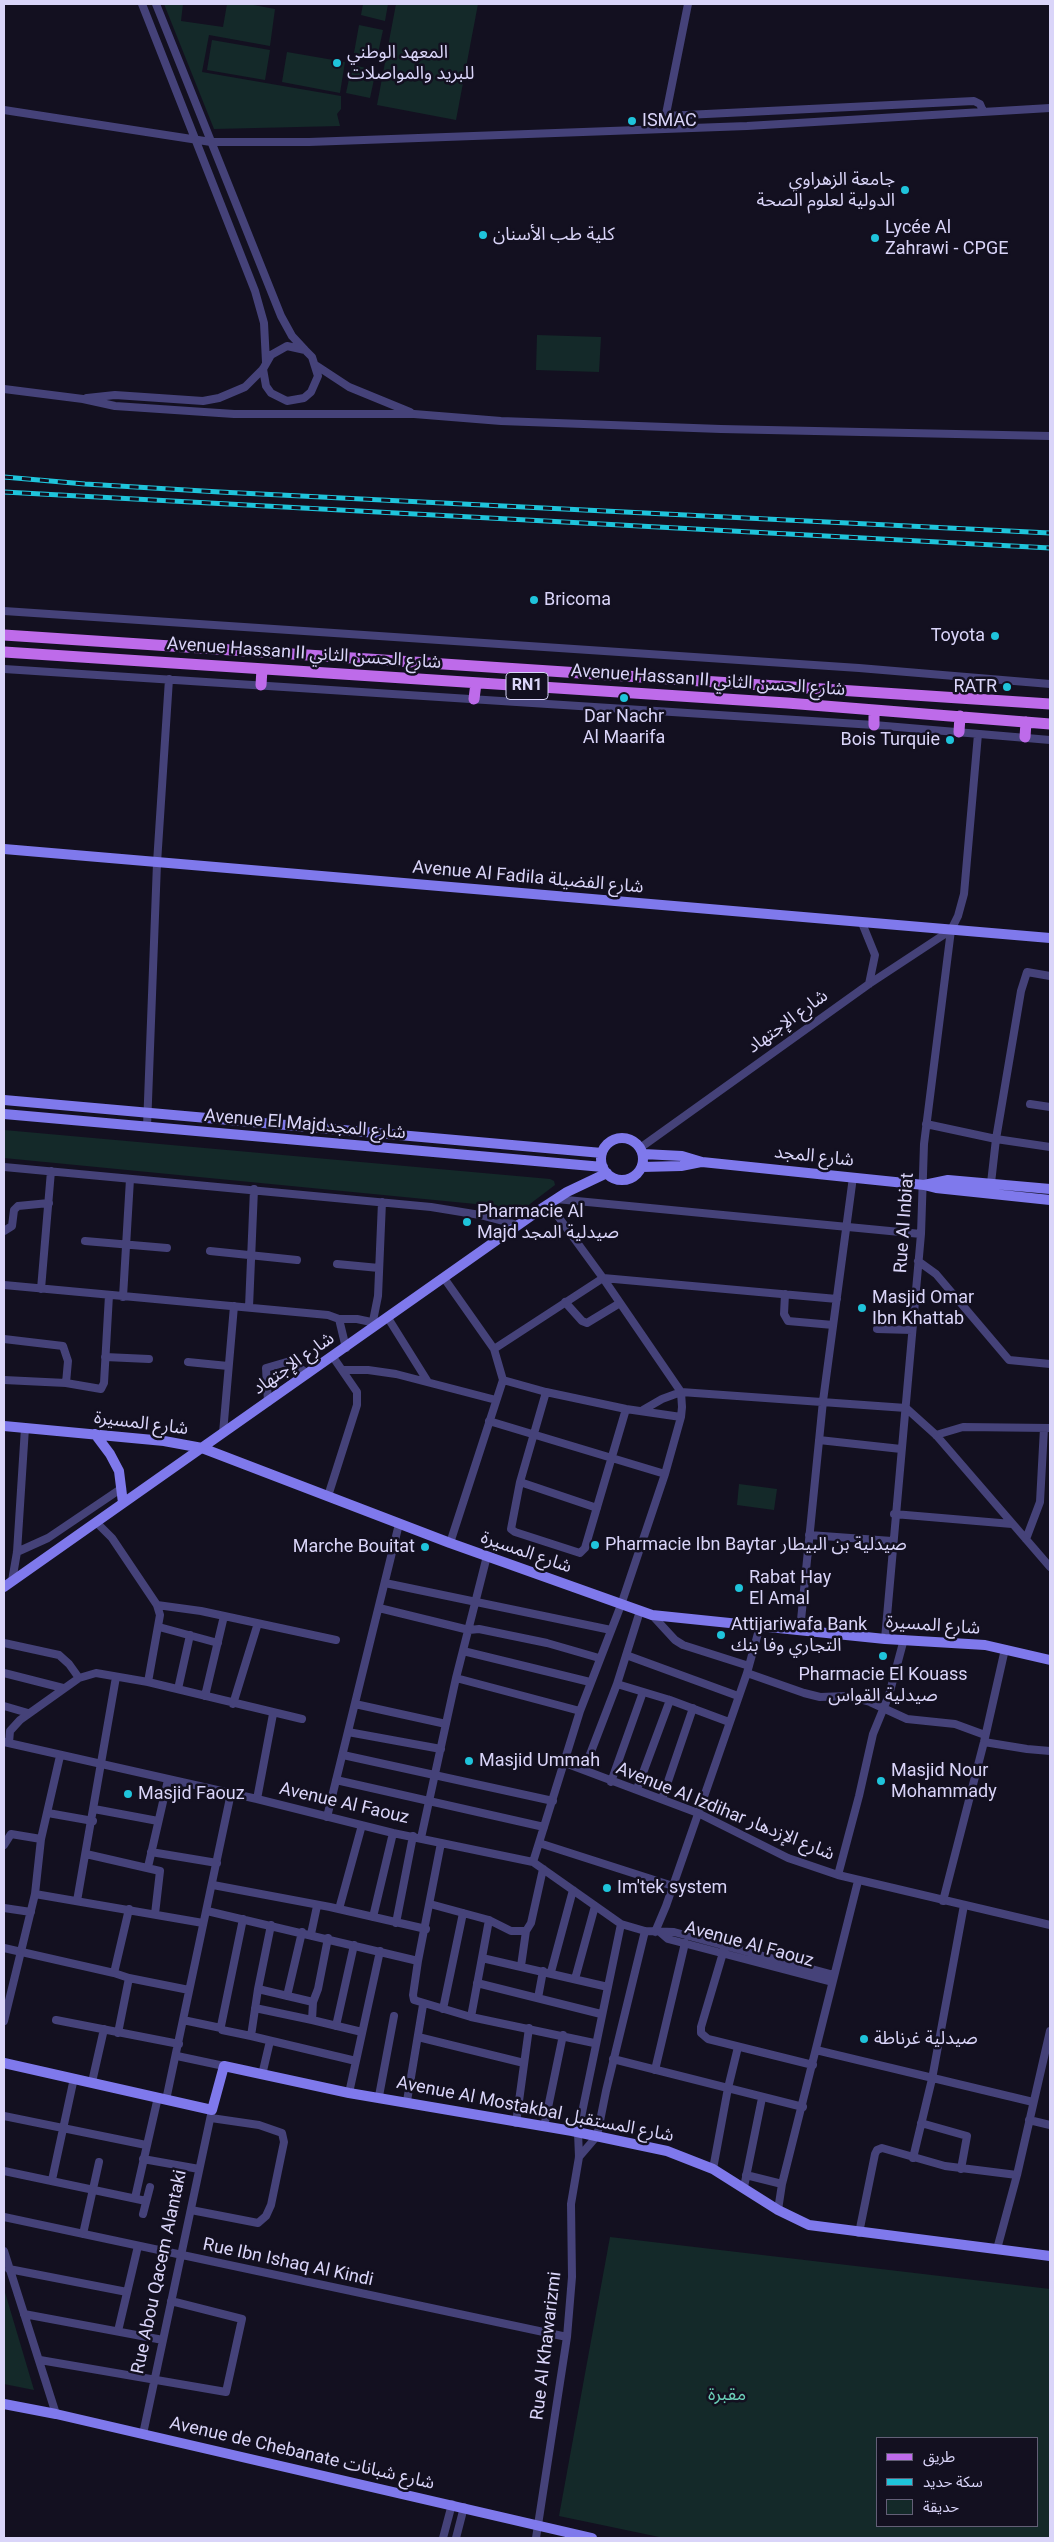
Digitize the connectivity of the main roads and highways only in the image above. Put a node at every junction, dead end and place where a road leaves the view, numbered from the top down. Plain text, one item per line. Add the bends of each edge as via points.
1 (4, 635) edge
2 (4, 652) edge
3 (262, 669) junction
4 (476, 683) junction
5 (261, 686) road end
6 (474, 700) road end
7 (1050, 704) edge
8 (874, 710) junction
9 (960, 716) junction
10 (1026, 722) junction
11 (1050, 724) edge
12 (874, 726) road end
13 (959, 732) road end
14 (1025, 737) road end

1 - 7 main road, Avenue Hassan II شارع الحسن الثاني / RN1
2 - 3 main road, Avenue Hassan II شارع الحسن الثاني / RN1
3 - 4 main road, Avenue Hassan II شارع الحسن الثاني / RN1
3 - 5 main road
4 - 6 main road
4 - 8 main road, Avenue Hassan II شارع الحسن الثاني / RN1
8 - 9 main road, Avenue Hassan II شارع الحسن الثاني / RN1
8 - 12 main road
9 - 10 main road, Avenue Hassan II شارع الحسن الثاني / RN1
9 - 13 main road
10 - 11 main road, Avenue Hassan II شارع الحسن الثاني / RN1
10 - 14 main road

